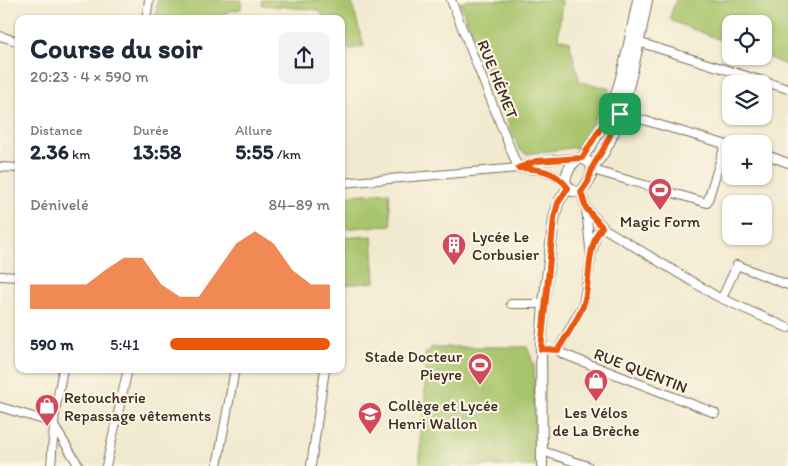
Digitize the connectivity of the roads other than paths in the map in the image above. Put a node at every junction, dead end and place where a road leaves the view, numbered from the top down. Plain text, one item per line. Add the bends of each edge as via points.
1 (149, 0) edge
2 (451, 0) edge
3 (638, 0) edge
4 (647, 0) edge
5 (147, 15) edge
6 (0, 36) edge
7 (15, 41) edge
8 (638, 42) junction
9 (788, 89) edge
10 (616, 112) junction
11 (722, 143) edge
12 (772, 157) edge
13 (579, 159) junction
14 (722, 161) edge
15 (788, 163) edge
16 (0, 166) edge
17 (15, 168) edge
18 (518, 168) junction
19 (593, 168) junction
20 (345, 182) edge
21 (567, 186) junction
22 (581, 192) junction
23 (586, 208) junction
24 (602, 227) junction
25 (591, 258) junction
26 (0, 276) edge
27 (15, 277) edge
28 (788, 285) edge
29 (722, 298) junction
30 (511, 304) dead end
31 (544, 304) junction
32 (788, 328) edge
33 (541, 349) junction
34 (558, 350) junction
35 (61, 373) edge
36 (127, 373) edge
37 (234, 373) edge
38 (324, 373) edge
39 (0, 407) edge
40 (715, 413) dead end
41 (54, 424) junction
42 (542, 450) junction
43 (51, 466) edge
44 (79, 466) edge
45 (106, 466) edge
46 (217, 466) edge
47 (311, 466) edge
48 (542, 466) edge
49 (588, 466) edge

1 - 5 street
2 - 18 street, RUE HÉMET
3 - 10 street
4 - 8 street
6 - 7 street
8 - 9 street
8 - 10 street
10 - 11 street
10 - 13 street
10 - 19 street via 604,148
12 - 15 street
13 - 18 street via 536,161
13 - 19 street
13 - 21 street via 569,168
14 - 19 street via 706,203
16 - 17 street
18 - 20 street
18 - 21 street via 546,171 556,175
19 - 22 street
21 - 22 street
21 - 31 street via 554,218
22 - 23 street
23 - 24 street
23 - 25 street
24 - 25 street
24 - 29 street
25 - 34 street via 583,305
26 - 27 street
28 - 29 street via 737,265
29 - 32 street
30 - 31 street
31 - 33 street
33 - 34 street
33 - 42 street
34 - 40 street, RUE QUENTIN
35 - 41 street
36 - 45 street
37 - 46 street
38 - 47 street
39 - 41 street
41 - 43 street
41 - 44 street
42 - 48 street
42 - 49 street

